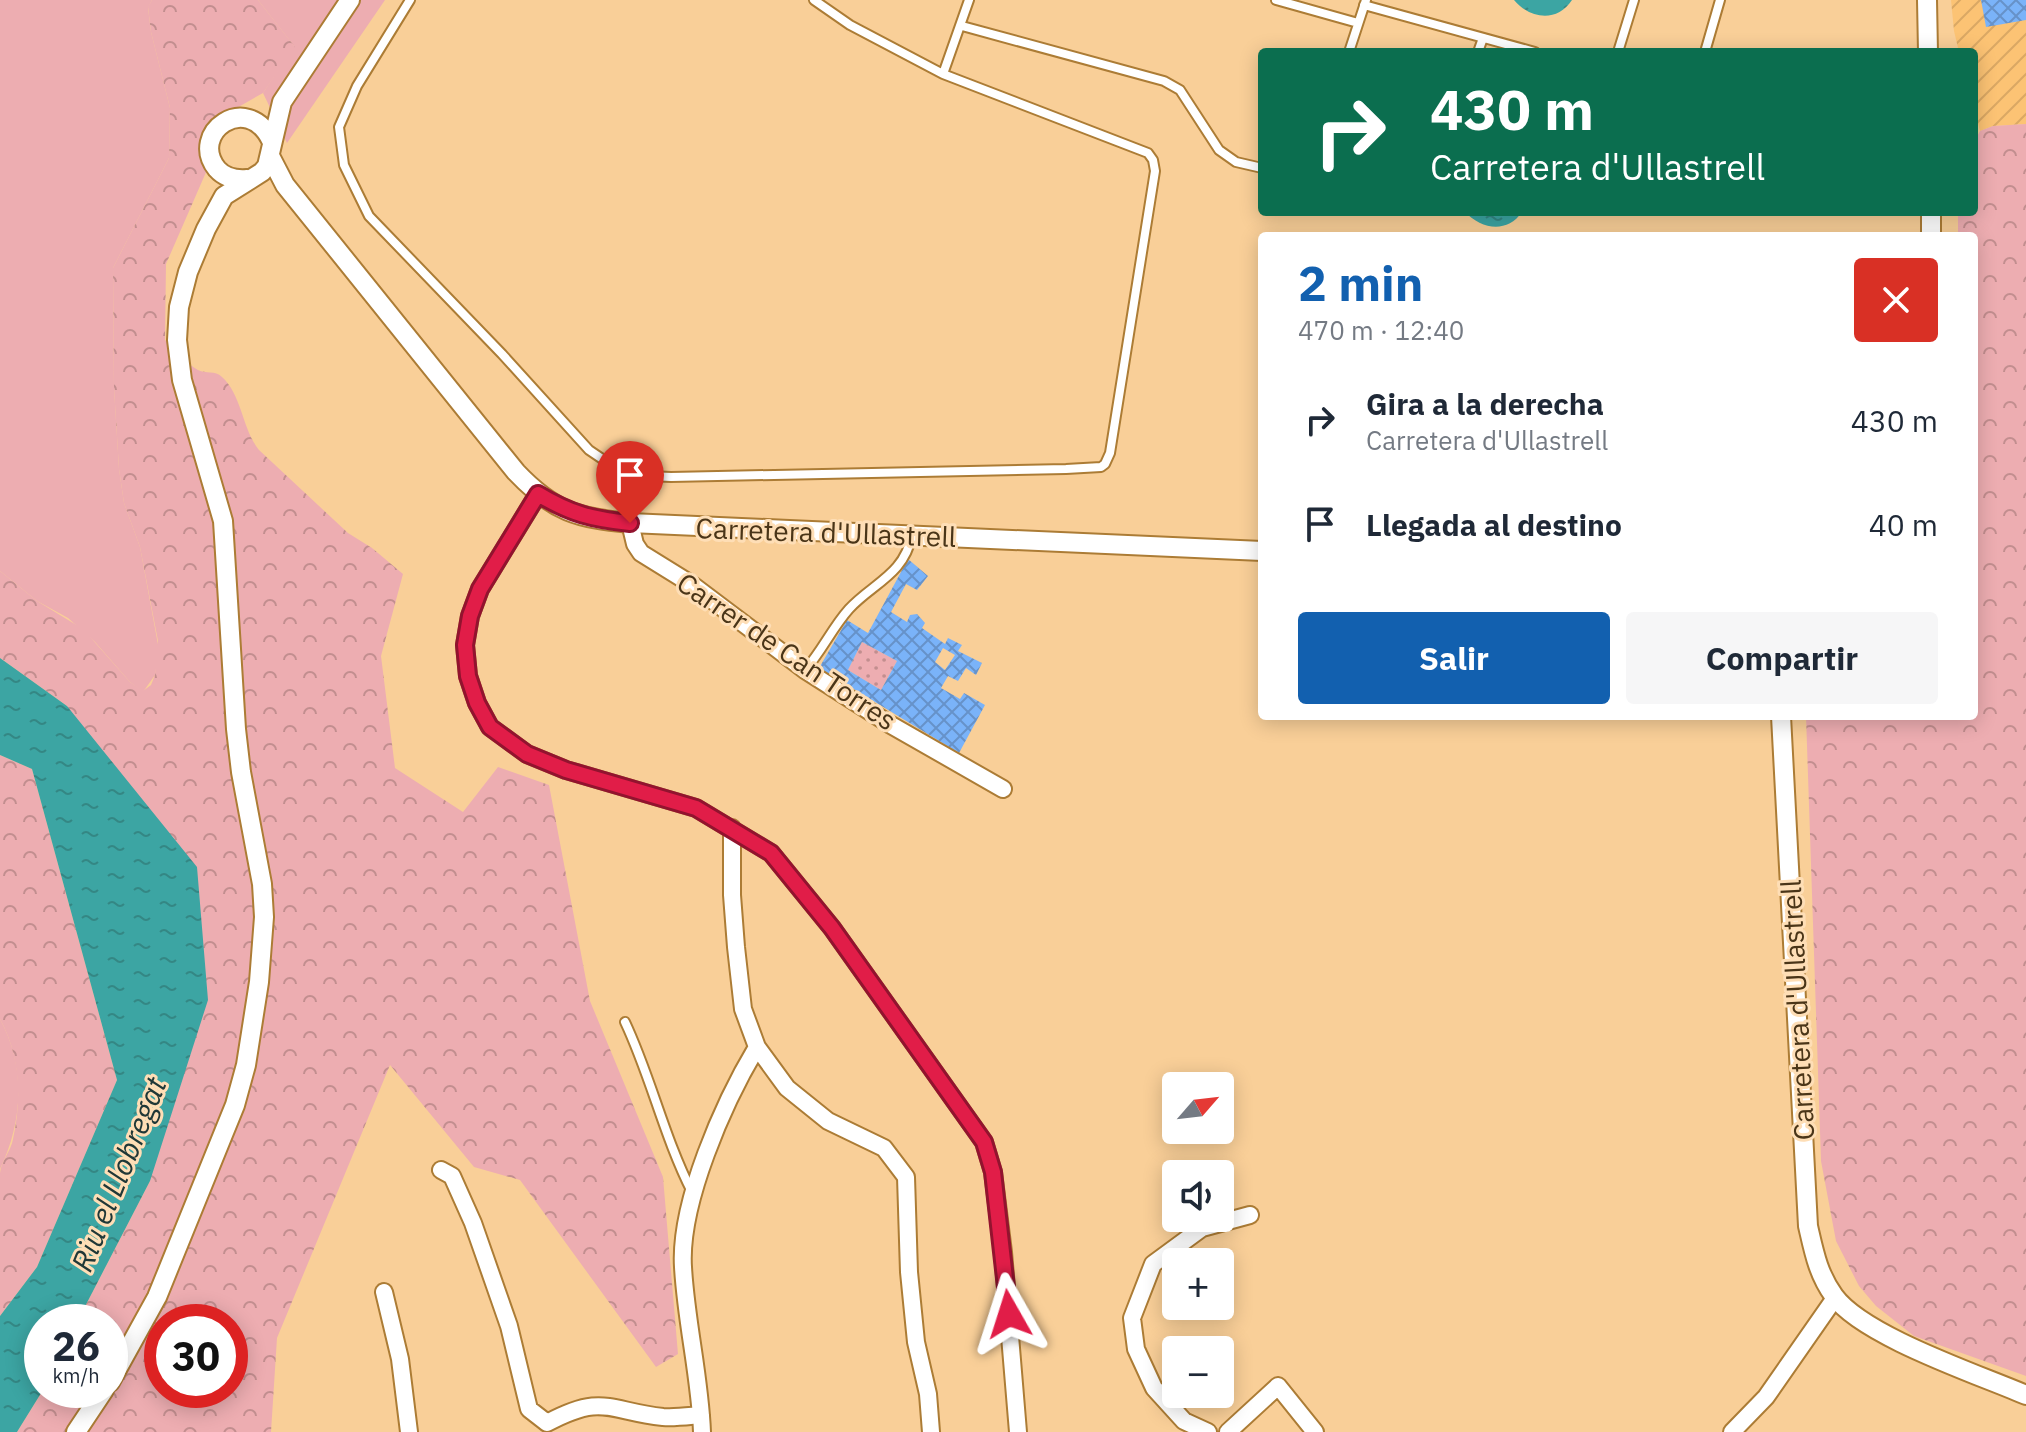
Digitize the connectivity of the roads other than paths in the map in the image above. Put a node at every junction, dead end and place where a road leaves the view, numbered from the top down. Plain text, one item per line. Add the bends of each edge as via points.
1 (350, 0) edge
2 (410, 0) edge
3 (814, 0) edge
4 (969, 0) edge
5 (1276, 0) edge
6 (1634, 0) edge
7 (1720, 0) edge
8 (1927, 0) edge
9 (1365, 3) edge
10 (1358, 23) junction
11 (962, 26) junction
12 (1483, 38) junction
13 (1350, 48) edge
14 (1479, 48) edge
15 (1520, 48) edge
16 (1619, 48) edge
17 (1706, 48) edge
18 (1928, 48) edge
19 (943, 74) junction
20 (282, 102) junction
21 (253, 119) junction
22 (263, 162) junction
23 (1258, 167) edge
24 (222, 173) junction
25 (224, 196) junction
26 (538, 494) junction
27 (630, 523) junction
28 (912, 535) junction
29 (1258, 551) edge
30 (805, 670) junction
31 (1781, 720) edge
32 (1003, 789) dead end
33 (732, 828) junction
34 (625, 1022) dead end
35 (757, 1047) junction
36 (441, 1170) dead end
37 (693, 1193) junction
38 (1250, 1215) dead end
39 (384, 1292) dead end
40 (1835, 1298) junction
41 (128, 1349) edge
42 (2026, 1395) edge
43 (92, 1408) edge
44 (702, 1424) edge
45 (76, 1432) edge
46 (409, 1432) edge
47 (931, 1432) edge
48 (1018, 1432) edge
49 (1208, 1432) edge
50 (1228, 1432) edge
51 (1315, 1432) edge
52 (1732, 1432) edge

1 - 20 street
2 - 19 lane via 357,86 339,127 344,165 369,216 589,450 626,475 1066,469 1105,464 1153,160 1148,153
3 - 19 lane
4 - 11 lane
5 - 10 lane
6 - 16 lane
7 - 17 lane
8 - 18 street
9 - 10 lane
9 - 12 lane
10 - 13 lane
11 - 19 lane
11 - 23 lane via 1164,81 1180,90 1219,150 1236,162
12 - 14 lane
12 - 15 lane
20 - 21 street
20 - 22 street
21 - 22 street via 267,131
21 - 24 street via 235,118 214,133 210,150
22 - 24 street via 238,180
22 - 25 street
22 - 26 street, Carretera d'Ullastrell
24 - 25 street
25 - 41 street via 188,272 177,340 182,380 223,521 236,729 262,884 263,950 235,1105 157,1297
26 - 27 street, Carretera d'Ullastrell via 590,519
26 - 33 street via 480,589 470,616 465,645 468,676 490,727 527,754 696,808
27 - 28 street, Carretera d'Ullastrell
27 - 30 street, Carrer de Can Torres via 641,553
28 - 29 street, Carretera d'Ullastrell
28 - 30 lane via 909,550 888,579 851,607
30 - 32 street, Carrer de Can Torres
31 - 40 street, Carretera d'Ullastrell via 1808,1226 1818,1269
33 - 35 street via 732,895 743,1009
33 - 48 street via 771,853 824,917 984,1142 1003,1252
34 - 37 lane
35 - 37 street via 737,1081
35 - 47 street via 787,1088 828,1121 884,1148 906,1177 909,1272
36 - 44 street via 452,1176 490,1269 529,1409 547,1423 598,1404
37 - 44 street via 683,1264
38 - 49 street via 1202,1228 1153,1264 1132,1318 1136,1349 1154,1388 1184,1421
39 - 46 street
40 - 42 street, Carretera d'Ullastrell via 1875,1331
40 - 52 street via 1766,1397
43 - 45 street
50 - 51 street via 1278,1386

